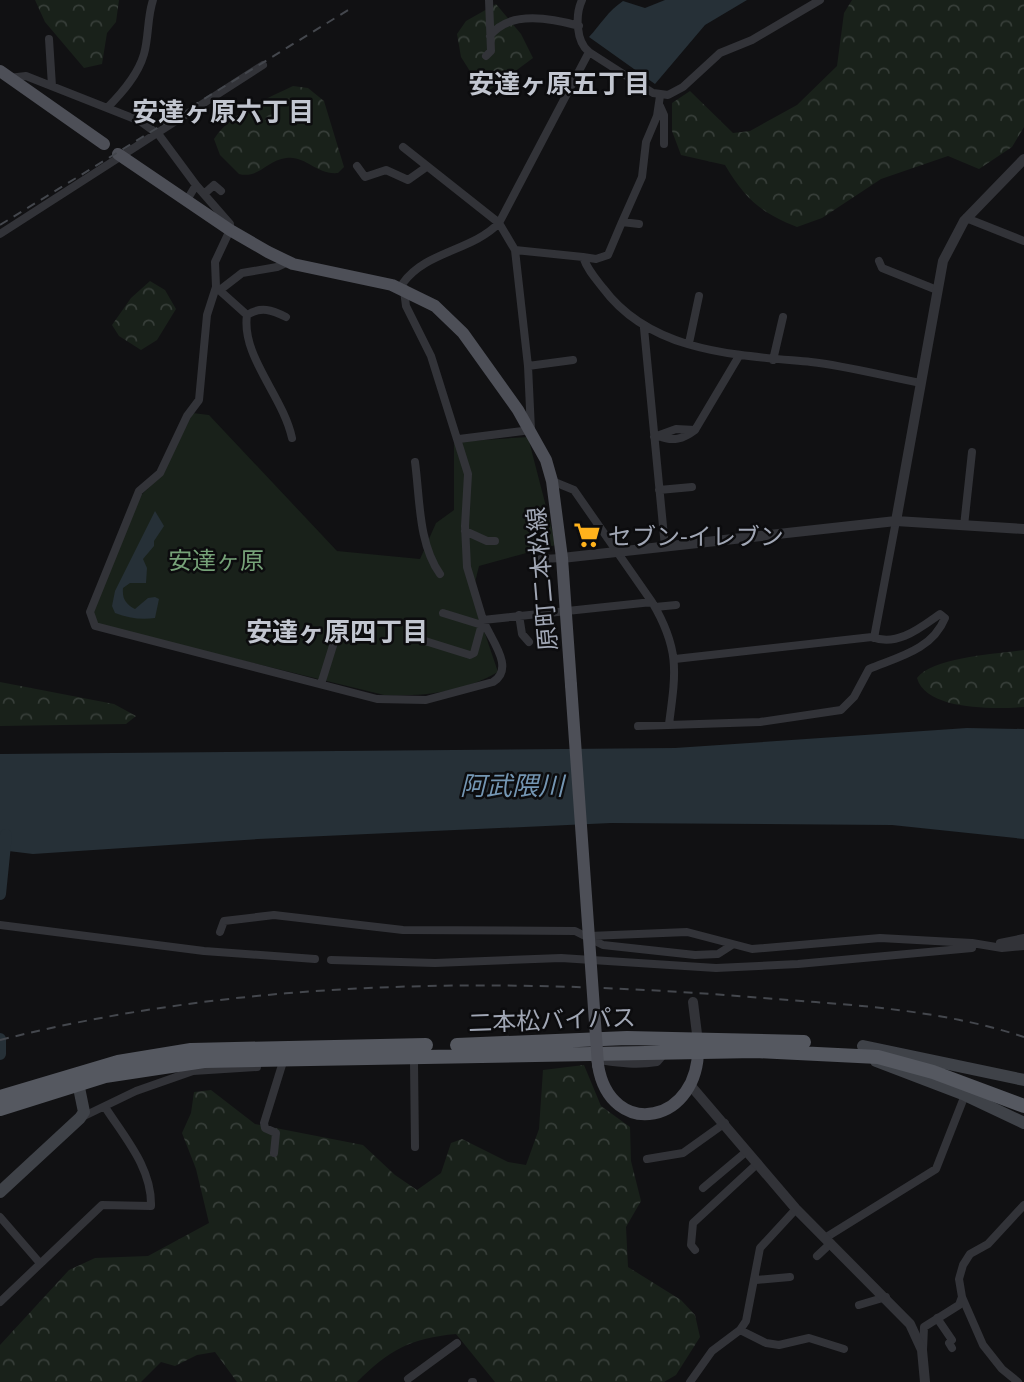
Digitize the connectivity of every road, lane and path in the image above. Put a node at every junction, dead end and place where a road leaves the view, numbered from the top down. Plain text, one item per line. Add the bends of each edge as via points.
1 (153, 0) edge
2 (489, 0) edge
3 (582, 0) edge
4 (820, 0) edge
5 (579, 26) junction
6 (490, 36) junction
7 (49, 40) dead end
8 (589, 52) junction
9 (486, 56) dead end
10 (263, 65) dead end
11 (5, 75) edge
12 (52, 86) junction
13 (660, 101) junction
14 (107, 108) junction
15 (157, 134) junction
16 (104, 144) dead end
17 (664, 144) dead end
18 (403, 147) dead end
19 (120, 155) junction
20 (1024, 159) edge
21 (357, 166) dead end
22 (425, 168) junction
23 (196, 185) junction
24 (221, 191) dead end
25 (204, 194) junction
26 (187, 200) junction
27 (966, 218) junction
28 (622, 222) junction
29 (499, 223) junction
30 (639, 224) dead end
31 (230, 230) junction
32 (0, 234) edge
33 (1024, 241) edge
34 (515, 250) junction
35 (583, 257) junction
36 (879, 261) dead end
37 (288, 262) junction
38 (218, 288) junction
39 (403, 290) junction
40 (937, 290) junction
41 (699, 296) dead end
42 (247, 315) junction
43 (286, 317) dead end
44 (783, 317) dead end
45 (644, 328) junction
46 (689, 343) junction
47 (739, 356) junction
48 (573, 360) dead end
49 (773, 360) junction
50 (528, 366) junction
51 (921, 383) junction
52 (531, 430) junction
53 (655, 436) junction
54 (292, 438) dead end
55 (459, 439) junction
56 (972, 452) dead end
57 (415, 462) dead end
58 (552, 481) junction
59 (692, 487) dead end
60 (659, 490) junction
61 (896, 521) junction
62 (964, 526) junction
63 (1024, 529) edge
64 (465, 531) junction
65 (495, 541) dead end
66 (665, 547) junction
67 (617, 553) junction
68 (562, 558) junction
69 (541, 559) dead end
70 (440, 574) dead end
71 (653, 605) junction
72 (676, 605) dead end
73 (566, 611) junction
74 (443, 613) dead end
75 (519, 615) junction
76 (482, 623) junction
77 (336, 636) dead end
78 (409, 636) dead end
79 (874, 638) junction
80 (529, 642) dead end
81 (675, 659) junction
82 (321, 684) junction
83 (669, 724) junction
84 (638, 726) dead end
85 (0, 925) edge
86 (220, 932) dead end
87 (589, 936) junction
88 (1024, 938) edge
89 (1000, 943) dead end
90 (732, 945) junction
91 (1024, 946) edge
92 (972, 948) dead end
93 (315, 959) dead end
94 (331, 960) dead end
95 (693, 1002) dead end
96 (699, 1048) junction
97 (858, 1050) junction
98 (664, 1054) junction
99 (414, 1062) junction
100 (282, 1065) junction
101 (77, 1079) junction
102 (1024, 1080) edge
103 (691, 1086) junction
104 (965, 1095) junction
105 (0, 1097) edge
106 (1024, 1097) edge
107 (1024, 1106) edge
108 (105, 1107) junction
109 (0, 1109) edge
110 (80, 1118) junction
111 (725, 1123) junction
112 (1024, 1123) edge
113 (415, 1147) dead end
114 (747, 1151) junction
115 (274, 1153) dead end
116 (647, 1160) dead end
117 (758, 1163) junction
118 (703, 1188) dead end
119 (0, 1192) edge
120 (1024, 1205) edge
121 (796, 1209) junction
122 (0, 1217) edge
123 (828, 1240) junction
124 (695, 1250) dead end
125 (817, 1256) dead end
126 (39, 1262) junction
127 (790, 1277) dead end
128 (756, 1280) junction
129 (886, 1297) junction
130 (962, 1297) junction
131 (0, 1302) edge
132 (859, 1306) dead end
133 (901, 1313) junction
134 (937, 1318) junction
135 (924, 1327) junction
136 (740, 1330) junction
137 (457, 1343) dead end
138 (952, 1348) dead end
139 (844, 1349) dead end
140 (923, 1357) junction
141 (409, 1381) edge
142 (690, 1382) edge
143 (925, 1382) edge
144 (1018, 1382) edge

1 - 14 street via 145,52 133,77
2 - 6 street
3 - 5 street
4 - 13 street via 720,53
5 - 6 street via 515,19 504,22
5 - 8 street via 582,46
6 - 9 street via 491,51
7 - 12 street
8 - 13 street
8 - 29 street
10 - 15 street
11 - 12 street via 26,76
11 - 16 main road
12 - 14 street
13 - 17 street
13 - 28 street via 646,142 642,177
14 - 15 street via 140,121
15 - 19 street
15 - 23 street
18 - 22 street
19 - 26 main road, 原町二本松線
19 - 32 street
20 - 27 street
21 - 22 street via 365,177 386,170 408,180
22 - 29 street
23 - 25 street
23 - 26 street
24 - 25 street via 214,185
25 - 31 street via 230,224
26 - 31 main road, 原町二本松線
27 - 33 street
27 - 40 street via 943,261
28 - 30 street
28 - 35 street via 608,255
29 - 34 street
29 - 39 street via 474,241 420,265 403,283
31 - 37 main road, 原町二本松線
31 - 38 street via 215,262
34 - 35 street
34 - 50 street
35 - 45 street via 615,304
36 - 40 street via 882,268
37 - 38 street via 242,273
37 - 39 main road, 原町二本松線 via 369,278
38 - 42 street
38 - 82 street via 207,315 199,400 160,472 139,491 89,617 95,626
39 - 52 main road, 原町二本松線 via 435,306 463,333
39 - 55 street
40 - 51 street
41 - 46 street
42 - 43 street via 264,309
42 - 54 street via 247,342 282,405
44 - 49 street
45 - 46 street
45 - 53 street
46 - 47 street
47 - 49 street
47 - 53 street via 695,429
48 - 50 street
49 - 51 street via 813,362
50 - 52 street
51 - 61 street
52 - 55 street
52 - 58 main road, 原町二本松線
53 - 60 street
55 - 64 street via 468,474
56 - 62 street
57 - 70 street via 430,560
58 - 67 street via 574,490
58 - 68 main road, 原町二本松線
59 - 60 street
60 - 66 street
61 - 62 street
61 - 66 street
61 - 79 street
62 - 63 street
64 - 65 street
64 - 76 street via 467,567
66 - 67 street
67 - 68 street
67 - 71 street
68 - 69 street
68 - 73 main road, 原町二本松線
71 - 72 street
71 - 73 street
71 - 81 street via 667,626
73 - 75 street
73 - 87 main road, 原町二本松線, bridge
74 - 76 street
75 - 76 street
75 - 80 street via 522,634
76 - 78 street via 470,655
76 - 82 street via 504,666 493,682 423,701 377,699
77 - 82 street
79 - 81 street
79 - 83 street via 897,639 940,614 945,618 916,650 869,669 841,710 760,722
81 - 83 street
83 - 84 street
85 - 93 street via 204,951
86 - 90 street via 224,922 274,915 403,930 575,931 603,945 663,953 709,955
87 - 90 street via 693,933
87 - 103 main road, 原町二本松線, bridge via 598,1065 611,1096 634,1112 648,1114 679,1102
88 - 89 street
90 - 91 street via 762,948 880,938
92 - 94 street via 716,968 561,958 435,963
95 - 96 street
96 - 97 highway, 二本松バイパス
96 - 98 highway, 二本松バイパス
96 - 101 highway, 二本松バイパス via 627,1038 191,1050 118,1062
96 - 103 main road
97 - 102 main road
97 - 104 main road
97 - 106 highway, 二本松バイパス via 958,1070
97 - 107 highway, 二本松バイパス
98 - 99 street via 657,1062 624,1066 589,1059
98 - 101 highway, 二本松バイパス via 204,1061
99 - 100 street
99 - 113 street
100 - 108 street via 193,1071
100 - 115 street via 264,1122 265,1128 276,1133
101 - 105 highway
101 - 109 highway
101 - 110 main road via 84,1112
103 - 111 street
104 - 112 main road
104 - 123 street via 936,1169
108 - 110 street
108 - 126 street via 152,1185 151,1206 102,1205
110 - 119 main road
111 - 114 street
111 - 116 street via 683,1153
114 - 117 street
114 - 118 street
117 - 121 street
117 - 124 street via 693,1223 691,1245
120 - 130 street via 962,1265
121 - 123 street
121 - 128 street via 760,1248
122 - 126 street
123 - 125 street
123 - 129 street
126 - 131 street
127 - 128 street
128 - 136 street via 750,1313
129 - 132 street
129 - 133 street
130 - 134 street via 954,1310
130 - 144 street via 983,1345
133 - 135 street
133 - 140 street via 915,1332
134 - 135 street
134 - 138 street via 952,1340
135 - 140 street
136 - 139 street via 766,1343 809,1338
136 - 142 street via 712,1351
137 - 141 street
140 - 143 street

